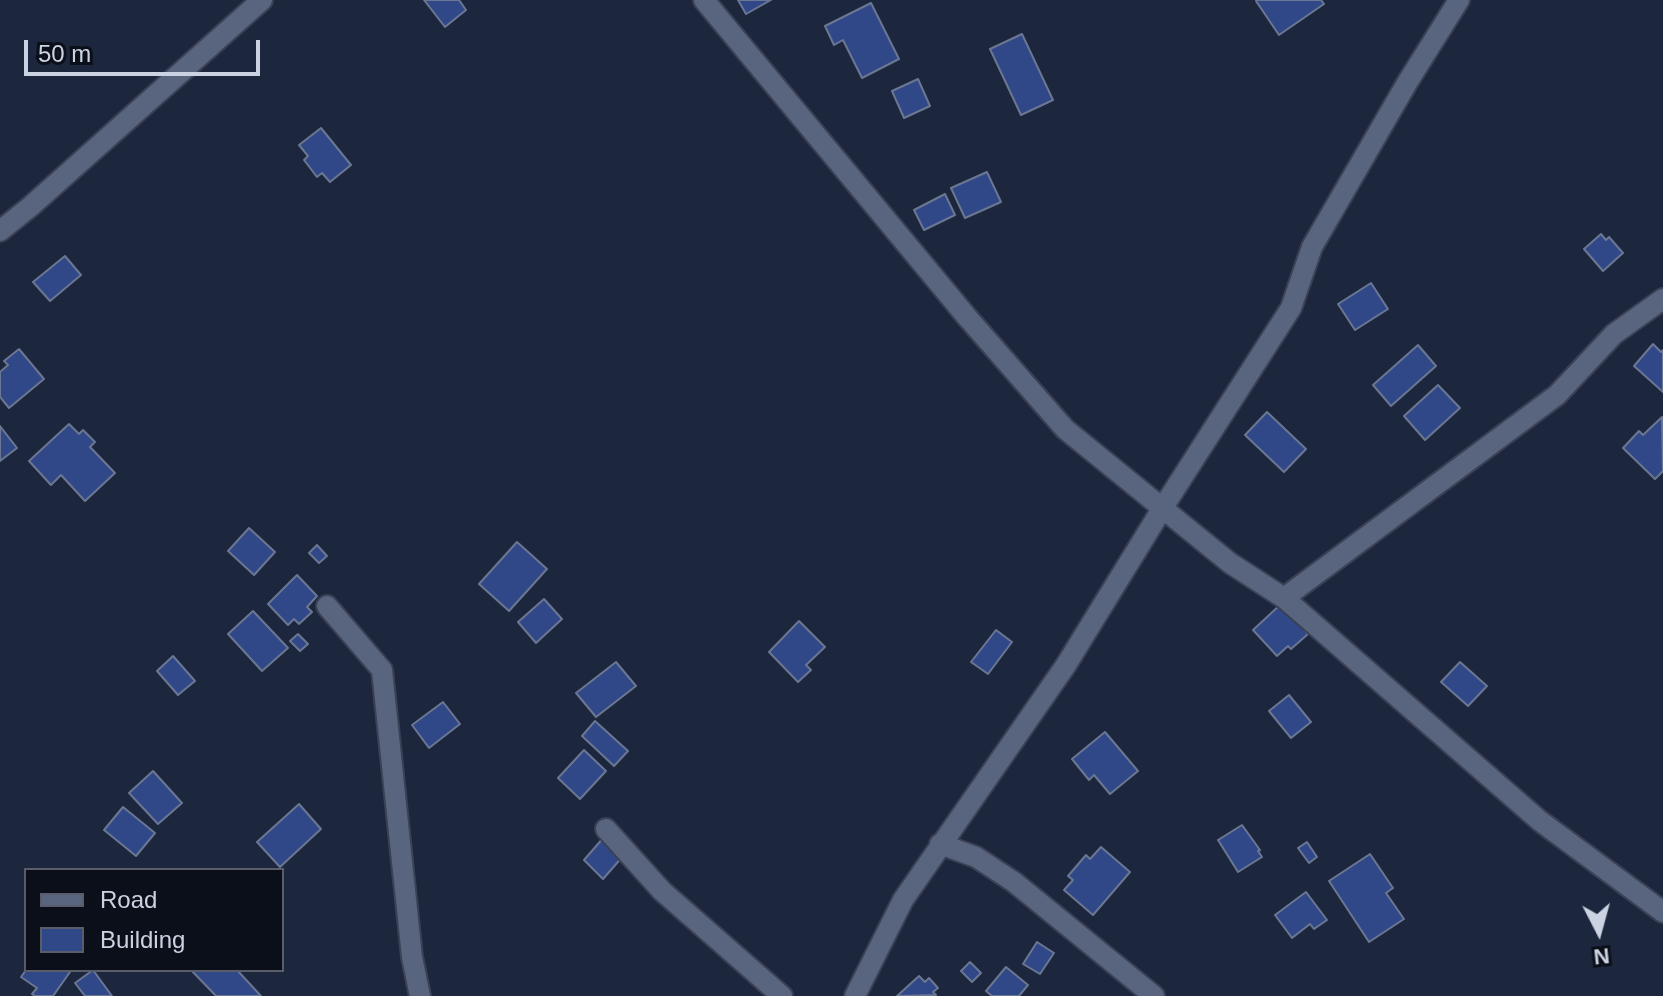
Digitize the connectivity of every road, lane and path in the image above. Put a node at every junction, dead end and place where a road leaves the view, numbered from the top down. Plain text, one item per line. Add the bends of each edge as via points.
1 (262, 0) edge
2 (704, 0) edge
3 (1459, 0) edge
4 (0, 231) edge
5 (1663, 299) edge
6 (1162, 509) junction
7 (1284, 598) junction
8 (327, 606) dead end
9 (606, 829) dead end
10 (940, 844) junction
11 (1663, 912) edge
12 (862, 992) edge
13 (420, 996) edge
14 (782, 996) edge
15 (1154, 996) edge

1 - 4 street
2 - 6 street via 1065,429
3 - 6 street via 1312,247 1291,308
5 - 7 street via 1614,334 1557,395
6 - 7 street
6 - 10 street via 1066,665
7 - 11 street via 1540,821
8 - 13 street via 382,670
9 - 14 street via 662,891
10 - 12 street via 903,900
10 - 15 street via 976,857 1014,882

